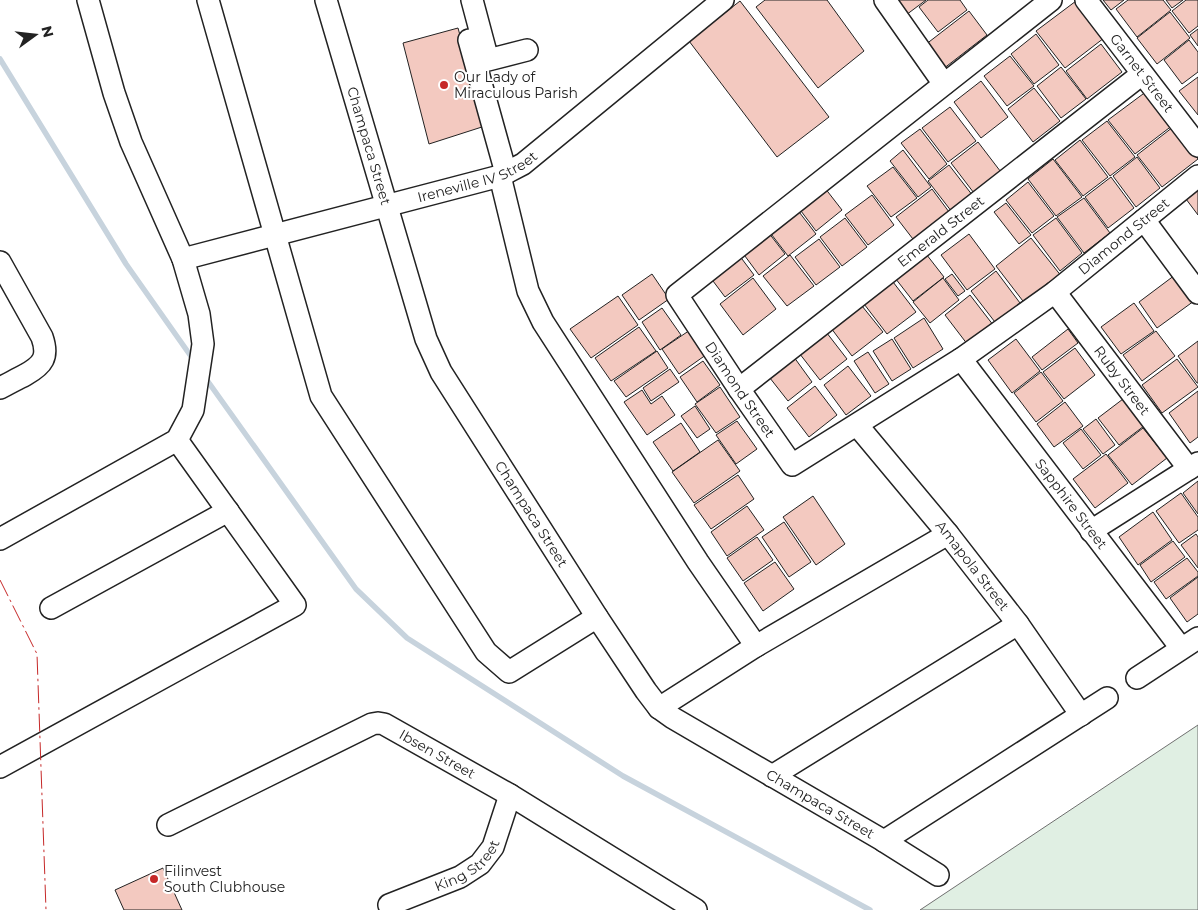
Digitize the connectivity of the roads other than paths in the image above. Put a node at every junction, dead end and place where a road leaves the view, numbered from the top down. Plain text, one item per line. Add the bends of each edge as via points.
1 (88, 0) edge
2 (208, 0) edge
3 (326, 0) edge
4 (472, 0) edge
5 (723, 0) edge
6 (885, 0) edge
7 (1051, 0) edge
8 (1086, 0) edge
9 (468, 40) dead end
10 (527, 50) dead end
11 (1142, 74) junction
12 (944, 84) junction
13 (1198, 146) edge
14 (503, 175) junction
15 (1198, 176) edge
16 (386, 205) junction
17 (1144, 220) junction
18 (274, 234) junction
19 (183, 259) junction
20 (0, 262) edge
21 (1055, 292) junction
22 (1198, 293) edge
23 (961, 359) junction
24 (0, 388) edge
25 (739, 389) junction
26 (857, 424) junction
27 (177, 440) junction
28 (1193, 466) edge
29 (228, 512) junction
30 (1091, 531) junction
31 (948, 534) junction
32 (0, 539) edge
33 (50, 608) dead end
34 (597, 617) junction
35 (1018, 624) junction
36 (1190, 643) edge
37 (756, 646) junction
38 (1136, 678) dead end
39 (1107, 698) dead end
40 (659, 708) junction
41 (1081, 715) junction
42 (0, 767) edge
43 (772, 776) junction
44 (510, 795) junction
45 (168, 825) dead end
46 (884, 841) junction
47 (938, 875) dead end
48 (389, 905) dead end
49 (684, 907) edge

1 - 19 street via 128,134
2 - 18 street
3 - 16 street, Champaca Street
4 - 10 street via 488,60
5 - 14 street, Ireneville IV Street via 523,164
6 - 12 street
7 - 12 street, Diamond Street
8 - 11 street, Garnet Street
9 - 14 street
11 - 13 street, Garnet Street
11 - 25 street, Emerald Street
12 - 25 street, Diamond Street via 677,295
14 - 16 street, Ireneville IV Street
14 - 37 street via 528,291 543,322
15 - 17 street, Diamond Street
16 - 18 street, Ireneville IV Street
16 - 34 street, Champaca Street via 426,339 441,372
17 - 21 street, Diamond Street
17 - 22 street
18 - 19 street, Ireneville IV Street
18 - 34 street via 321,396 486,652 509,672
19 - 27 street via 199,314 203,344 193,410
20 - 24 street via 45,345 45,354 37,368
21 - 23 street, Diamond Street
21 - 28 street, Ruby Street
23 - 26 street, Diamond Street
23 - 30 street, Sapphire Street
25 - 26 street, Diamond Street via 792,465
26 - 31 street, Amapola Street
27 - 29 street
27 - 32 street
28 - 30 street
29 - 33 street
29 - 42 street via 295,605
30 - 36 street, Sapphire Street
31 - 35 street, Amapola Street
31 - 37 street
34 - 40 street, Champaca Street
35 - 41 street, Amapola Street
35 - 43 street
36 - 38 street
37 - 40 street
39 - 41 street
40 - 43 street, Champaca Street
41 - 46 street
43 - 46 street, Champaca Street
44 - 45 street, Ibsen Street via 389,726 378,723
44 - 48 street, King Street via 494,847 480,864 460,877
44 - 49 street, Ibsen Street
46 - 47 street, Champaca Street

